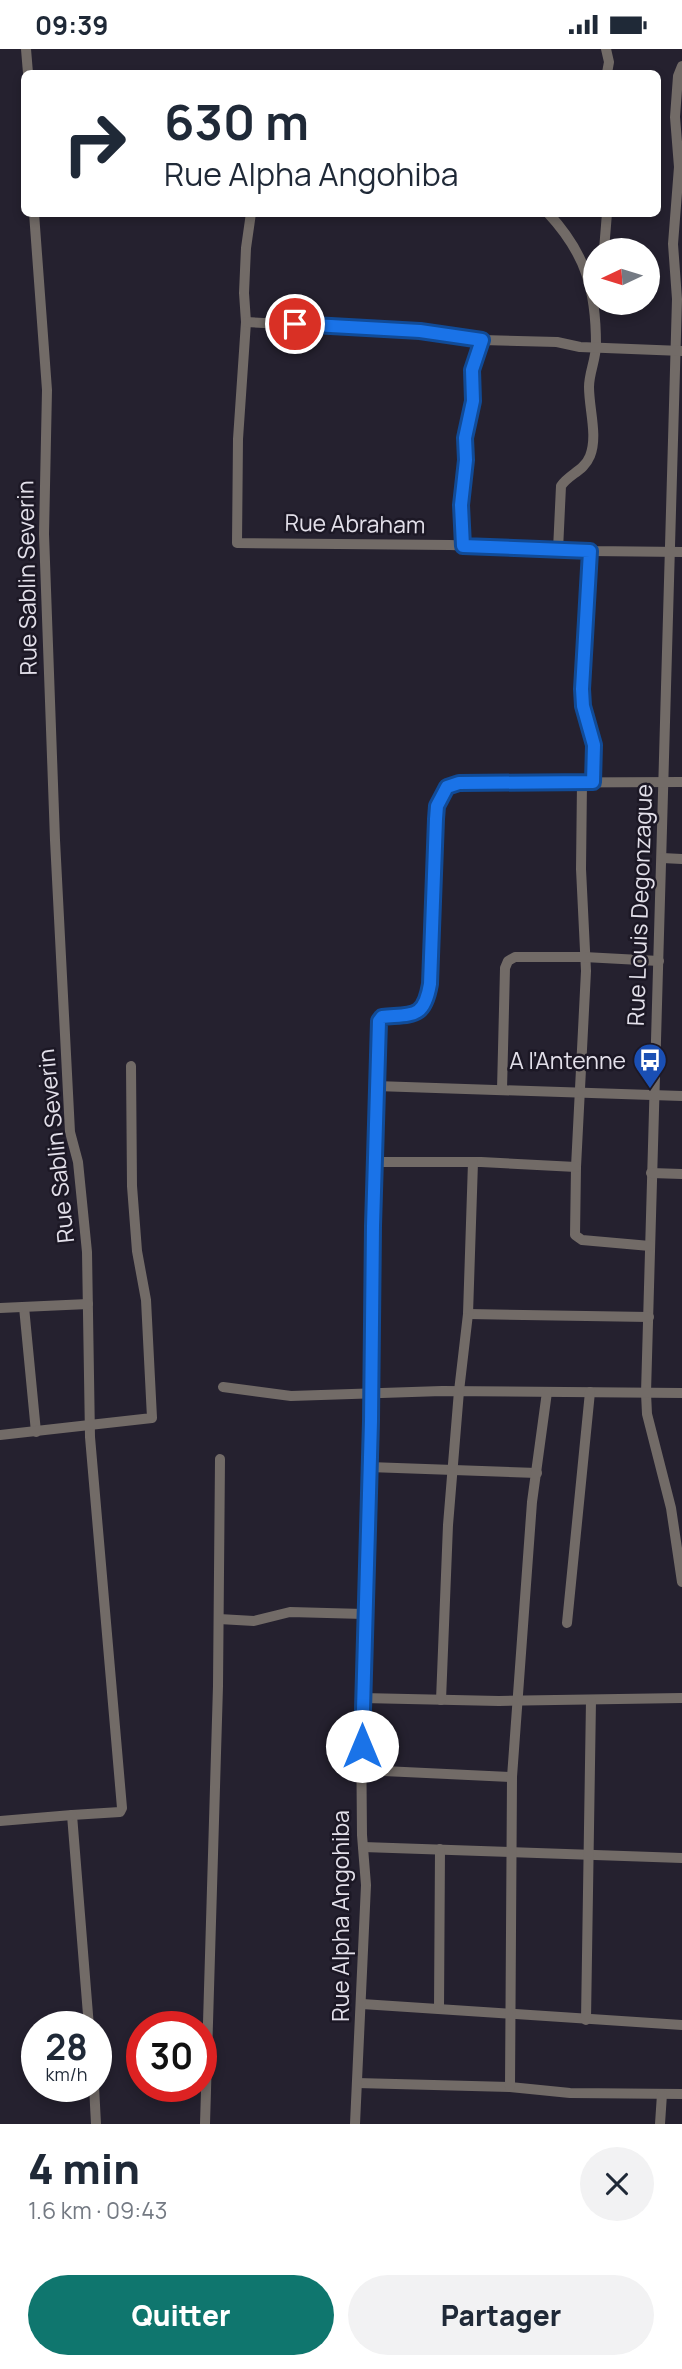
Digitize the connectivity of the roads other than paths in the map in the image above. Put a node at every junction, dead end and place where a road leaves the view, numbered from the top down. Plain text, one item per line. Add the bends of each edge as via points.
1 (26, 49) edge
2 (606, 49) edge
3 (682, 66) edge
4 (28, 70) edge
5 (608, 70) edge
6 (34, 217) edge
7 (250, 217) edge
8 (551, 217) edge
9 (607, 217) edge
10 (605, 238) edge
11 (583, 263) edge
12 (595, 315) edge
13 (246, 322) junction
14 (482, 340) junction
15 (596, 348) junction
16 (678, 350) edge
17 (463, 546) junction
18 (558, 550) junction
19 (590, 551) junction
20 (669, 552) junction
21 (682, 552) edge
22 (668, 628) junction
23 (682, 628) edge
24 (663, 781) junction
25 (588, 782) junction
26 (682, 782) edge
27 (662, 858) junction
28 (682, 859) edge
29 (584, 957) junction
30 (659, 961) junction
31 (131, 1066) dead end
32 (376, 1086) junction
33 (502, 1090) junction
34 (580, 1093) junction
35 (655, 1095) junction
36 (682, 1096) edge
37 (374, 1162) junction
38 (473, 1162) junction
39 (576, 1167) junction
40 (651, 1173) junction
41 (682, 1174) edge
42 (650, 1245) junction
43 (88, 1304) junction
44 (24, 1307) junction
45 (0, 1308) edge
46 (468, 1314) junction
47 (649, 1317) junction
48 (223, 1387) dead end
49 (459, 1391) junction
50 (371, 1392) junction
51 (547, 1392) junction
52 (590, 1392) junction
53 (646, 1392) junction
54 (682, 1393) edge
55 (89, 1427) junction
56 (36, 1432) junction
57 (0, 1435) edge
58 (220, 1459) dead end
59 (369, 1467) junction
60 (453, 1471) junction
61 (537, 1473) junction
62 (682, 1582) edge
63 (364, 1614) junction
64 (219, 1619) junction
65 (567, 1623) dead end
66 (362, 1698) junction
67 (682, 1698) edge
68 (442, 1700) junction
69 (591, 1700) junction
70 (519, 1701) junction
71 (362, 1770) junction
72 (512, 1777) junction
73 (72, 1815) junction
74 (0, 1821) edge
75 (363, 1847) junction
76 (440, 1849) junction
77 (512, 1851) junction
78 (587, 1854) junction
79 (682, 1858) edge
80 (362, 2004) junction
81 (439, 2008) junction
82 (88, 2011) edge
83 (510, 2015) junction
84 (586, 2020) junction
85 (682, 2025) edge
86 (357, 2083) junction
87 (510, 2087) junction
88 (662, 2094) junction
89 (682, 2094) edge
90 (95, 2102) edge
91 (96, 2124) edge
92 (205, 2124) edge
93 (355, 2124) edge
94 (660, 2124) edge

1 - 4 street
2 - 5 street
3 - 16 street, Rue Louis Degonzague via 675,117 679,167 673,244
6 - 43 street, Rue Sablin Severin via 47,390 44,534 57,895 70,1132 78,1162
7 - 13 street
8 - 11 street
9 - 10 street
12 - 15 street
13 - 14 street via 420,331
13 - 17 street, Rue Abraham via 237,543
14 - 15 street via 532,340
14 - 17 street via 472,370 473,401 465,438
15 - 16 street
15 - 18 street via 589,383 593,446 580,471 561,486
16 - 20 street, Rue Louis Degonzague
17 - 18 street, Rue Abraham
18 - 19 street, Rue Abraham
19 - 20 street, Rue Abraham
19 - 25 street via 582,689 594,745
20 - 21 street, Rue Abraham
20 - 22 street, Rue Louis Degonzague
22 - 23 street
22 - 24 street, Rue Louis Degonzague
24 - 25 street, Rue Alpha Angohiba
24 - 26 street, Rue Alpha Angohiba
24 - 27 street, Rue Louis Degonzague
25 - 29 street
25 - 32 street, Rue Alpha Angohiba via 459,783 447,787 436,819 426,1004 419,1011 379,1021
27 - 28 street
27 - 30 street, Rue Louis Degonzague
29 - 30 street
29 - 33 street via 515,957 508,961
29 - 34 street
30 - 35 street, Rue Louis Degonzague
31 - 55 street via 132,1186 153,1414 150,1420
32 - 33 street
32 - 37 street, Rue Alpha Angohiba
33 - 34 street
34 - 35 street
34 - 39 street
35 - 36 street
35 - 40 street, Rue Louis Degonzague
37 - 38 street
37 - 50 street, Rue Alpha Angohiba
38 - 39 street
38 - 46 street
39 - 42 street via 575,1235 582,1240
40 - 41 street
40 - 42 street, Rue Louis Degonzague
42 - 47 street, Rue Louis Degonzague
43 - 44 street
43 - 55 street, Rue Sablin Severin
44 - 45 street
44 - 56 street
46 - 47 street
46 - 49 street
47 - 53 street, Rue Louis Degonzague
48 - 50 street via 291,1396
49 - 50 street
49 - 51 street
49 - 60 street
50 - 59 street, Rue Alpha Angohiba
51 - 52 street
51 - 61 street
52 - 53 street
52 - 65 street
53 - 54 street
53 - 62 street, Rue Louis Degonzague
55 - 56 street
55 - 73 street, Rue Sablin Severin via 122,1808 120,1812
56 - 57 street
58 - 64 street
59 - 60 street
59 - 63 street, Rue Alpha Angohiba
60 - 61 street
60 - 68 street
61 - 70 street
63 - 64 street via 282,1612 254,1621
63 - 66 street, Rue Alpha Angohiba
64 - 92 street
66 - 68 street
66 - 71 street, Rue Alpha Angohiba
67 - 69 street
68 - 70 street
69 - 70 street
69 - 78 street
70 - 72 street
71 - 72 street
71 - 75 street, Rue Alpha Angohiba
72 - 77 street
73 - 74 street
73 - 82 street
75 - 76 street
75 - 80 street, Rue Alpha Angohiba
76 - 77 street
76 - 81 street
77 - 78 street
77 - 83 street
78 - 79 street
78 - 84 street
80 - 81 street
80 - 86 street, Rue Alpha Angohiba
81 - 83 street
83 - 84 street
83 - 87 street
84 - 85 street
86 - 87 street
86 - 93 street, Rue Alpha Angohiba
87 - 88 street
88 - 89 street
88 - 94 street
90 - 91 street

